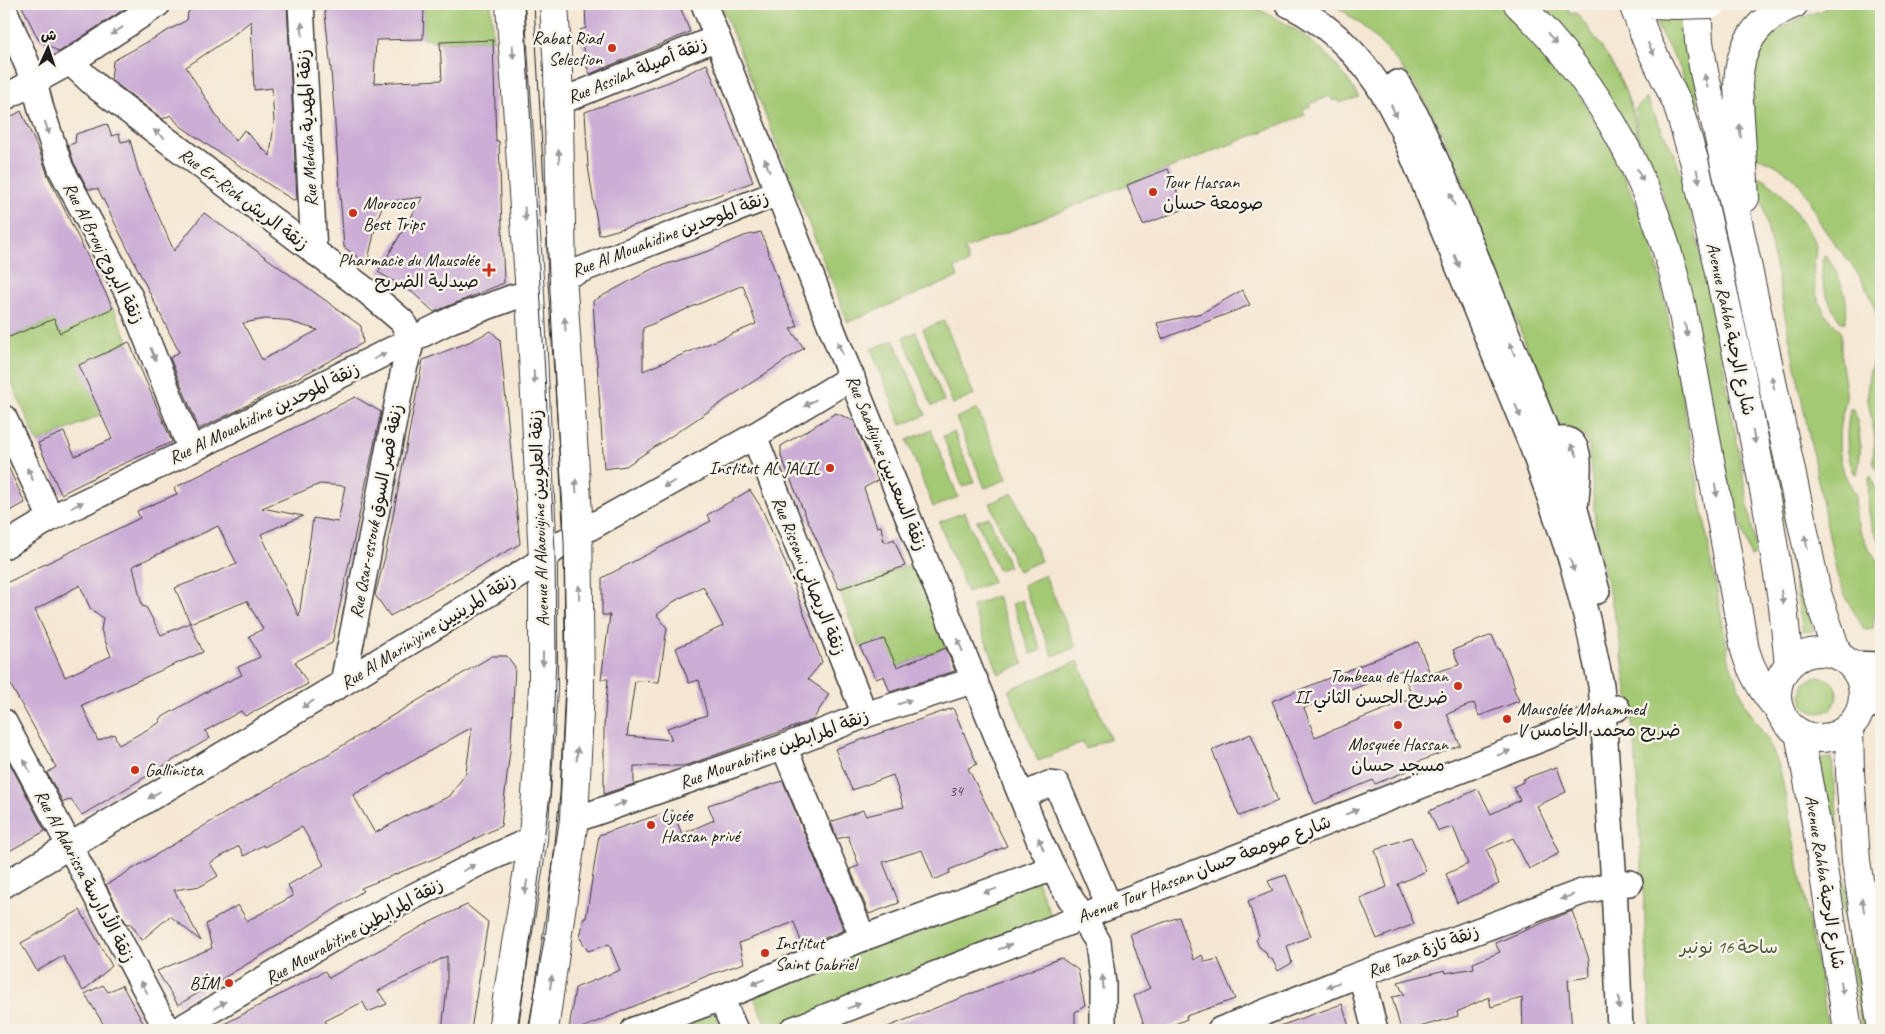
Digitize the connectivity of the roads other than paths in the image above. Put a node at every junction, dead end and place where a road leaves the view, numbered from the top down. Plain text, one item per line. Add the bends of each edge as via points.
1 (158, 4) edge
2 (301, 4) edge
3 (510, 4) edge
4 (554, 4) edge
5 (704, 4) edge
6 (1288, 4) edge
7 (1318, 4) edge
8 (1518, 4) edge
9 (1634, 4) edge
10 (1652, 4) edge
11 (1697, 4) edge
12 (1712, 4) edge
13 (1794, 4) edge
14 (4, 9) edge
15 (717, 38) junction
16 (9, 40) edge
17 (70, 62) junction
18 (34, 81) junction
19 (4, 98) edge
20 (557, 103) junction
21 (778, 193) junction
22 (1740, 231) junction
23 (314, 252) junction
24 (562, 275) junction
25 (530, 294) junction
26 (412, 340) junction
27 (852, 378) junction
28 (4, 418) edge
29 (754, 436) junction
30 (1542, 445) junction
31 (191, 450) junction
32 (51, 518) junction
33 (578, 535) junction
34 (4, 546) edge
35 (543, 558) junction
36 (1843, 660) junction
37 (1789, 665) junction
38 (1881, 665) edge
39 (975, 680) junction
40 (343, 683) junction
41 (1610, 710) junction
42 (1779, 710) junction
43 (1864, 713) edge
44 (865, 715) junction
45 (4, 722) edge
46 (1798, 733) junction
47 (784, 748) junction
48 (1022, 796) junction
49 (574, 820) junction
50 (533, 838) junction
51 (69, 846) junction
52 (1052, 868) junction
53 (1622, 884) junction
54 (4, 885) edge
55 (1109, 906) junction
56 (1083, 916) junction
57 (863, 938) junction
58 (1360, 975) junction
59 (721, 998) junction
60 (1881, 1023) edge
61 (167, 1030) edge
62 (178, 1030) edge
63 (502, 1030) edge
64 (544, 1030) edge
65 (634, 1030) edge
66 (735, 1030) edge
67 (792, 1030) edge
68 (1103, 1030) edge
69 (1220, 1030) edge
70 (1375, 1030) edge
71 (1620, 1030) edge
72 (1637, 1030) edge
73 (1848, 1030) edge

1 -> 17 street
23 -> 2 street, Rue Mehdia زنقة المهدية
3 -> 25 main road, Avenue Al Alaouiyine زنقة العلويين
4 - 20 main road, Avenue Al Alaouiyine زنقة العلويين
5 - 15 street, Rue Saadiyine زنقة السعديين
6 -> 30 street via 1302,11 1360,58 1388,99
30 -> 7 street via 1447,185 1416,116 1372,50
8 -> 42 main road via 1561,49 1608,115 1635,165 1660,225 1681,303 1745,650 1761,689
9 -> 37 main road, Avenue Rahba شارع الرحبة via 1647,41 1677,103 1694,160 1767,505
10 - 12 main road, bridge
22 -> 11 main road, Avenue Rahba شارع الرحبة via 1704,72
22 -> 13 main road via 1746,193 1739,117 1740,63 1757,28 1768,17
14 - 16 street, Rue Al Brouj زنقة البروج
15 - 20 street, Rue Assilah زنقة أصيلة
21 -> 15 street, Rue Saadiyine زنقة السعديين
16 - 18 street, Rue Al Brouj زنقة البروج
17 - 18 street
23 -> 17 street, Rue Er-Rich زنقة الريش via 97,87
18 - 19 street
18 -> 31 street, Rue Al Brouj زنقة البروج via 61,169 130,297
24 -> 20 main road, Avenue Al Alaouiyine زنقة العلويين
21 - 24 street, Rue Al Mouahidine زنقة الموحدين
27 -> 21 street, Rue Saadiyine زنقة السعديين
36 -> 22 main road, Avenue Rahba شارع الرحبة via 1817,593
23 - 26 street, Rue Er-Rich زنقة الريش via 402,321
33 -> 24 main road, Avenue Al Alaouiyine زنقة العلويين
25 - 26 street, Rue Al Mouahidine زنقة الموحدين via 451,320
25 -> 35 main road, Avenue Al Alaouiyine زنقة العلويين
31 -> 26 street, Rue Al Mouahidine زنقة الموحدين
26 - 40 street, Rue Qsar-essouk زنقة قصر السوق
27 -> 29 street, Rue Al Mariniyine زنقة المرينيين
39 -> 27 street, Rue Saadiyine زنقة السعديين
32 -> 28 street
29 -> 33 street, Rue Al Mariniyine زنقة المرينيين
29 - 44 street, Rue Rissani زنقة الريصاني
30 -> 41 street
41 -> 30 street via 1605,631 1588,557 1576,513
32 -> 31 street, Rue Al Mouahidine زنقة الموحدين
32 - 34 street, Rue Al Mouahidine زنقة الموحدين
33 - 35 street, Rue Al Mariniyine زنقة المرينيين
49 -> 33 main road, Avenue Al Alaouiyine زنقة العلويين via 580,689
35 - 40 street, Rue Al Mariniyine زنقة المرينيين
35 -> 50 main road, Avenue Al Alaouiyine زنقة العلويين via 543,688
36 - 37 main road via 1825,652 1812,653
36 - 38 street
36 - 43 main road via 1856,671 1863,690
37 - 42 main road via 1777,686
44 -> 39 street, Rue Mourabitine زنقة المرابطين
39 - 48 street, Rue Saadiyine زنقة السعديين
40 -> 51 street, Rue Al Mariniyine زنقة المرينيين
41 - 53 street
55 -> 41 street, Avenue Tour Hassan شارع صومعة حسان
42 - 46 main road via 1783,719
43 - 46 main road via 1838,735 1811,738
60 -> 43 main road, Avenue Rahba شارع الرحبة via 1856,861 1852,807
44 - 47 street, Rue Mourabitine زنقة المرابطين
51 -> 45 street, Rue Al Adarissa زنقة الأدارسة
46 -> 73 main road, Avenue Rahba شارع الرحبة via 1816,823
49 -> 47 street, Rue Mourabitine زنقة المرابطين
47 - 57 street
52 -> 48 street, Rue Saadiyine زنقة السعديين
48 - 55 street via 1049,784 1057,785
64 -> 49 main road, Avenue Al Alaouiyine زنقة العلويين
62 -> 50 street, Rue Mourabitine زنقة المرابطين via 342,933
50 -> 63 main road, Avenue Al Alaouiyine زنقة العلويين
51 - 54 street, Rue Al Mariniyine زنقة المرينيين
61 -> 51 street, Rue Al Adarissa زنقة الأدارسة
52 - 56 street, Rue Saadiyine زنقة السعديين
52 -> 57 street
53 -> 58 street, Rue Taza زنقة تازة via 1582,892
53 -> 71 street
53 - 72 street
55 - 56 street, Avenue Tour Hassan شارع صومعة حسان
67 -> 56 street, Avenue Tour Hassan شارع صومعة حسان
68 -> 56 street, Rue Saadiyine زنقة السعديين via 1099,947
57 -> 59 street
58 -> 69 street, Rue Taza زنقة تازة
58 - 70 street
59 - 65 street
59 - 66 street

